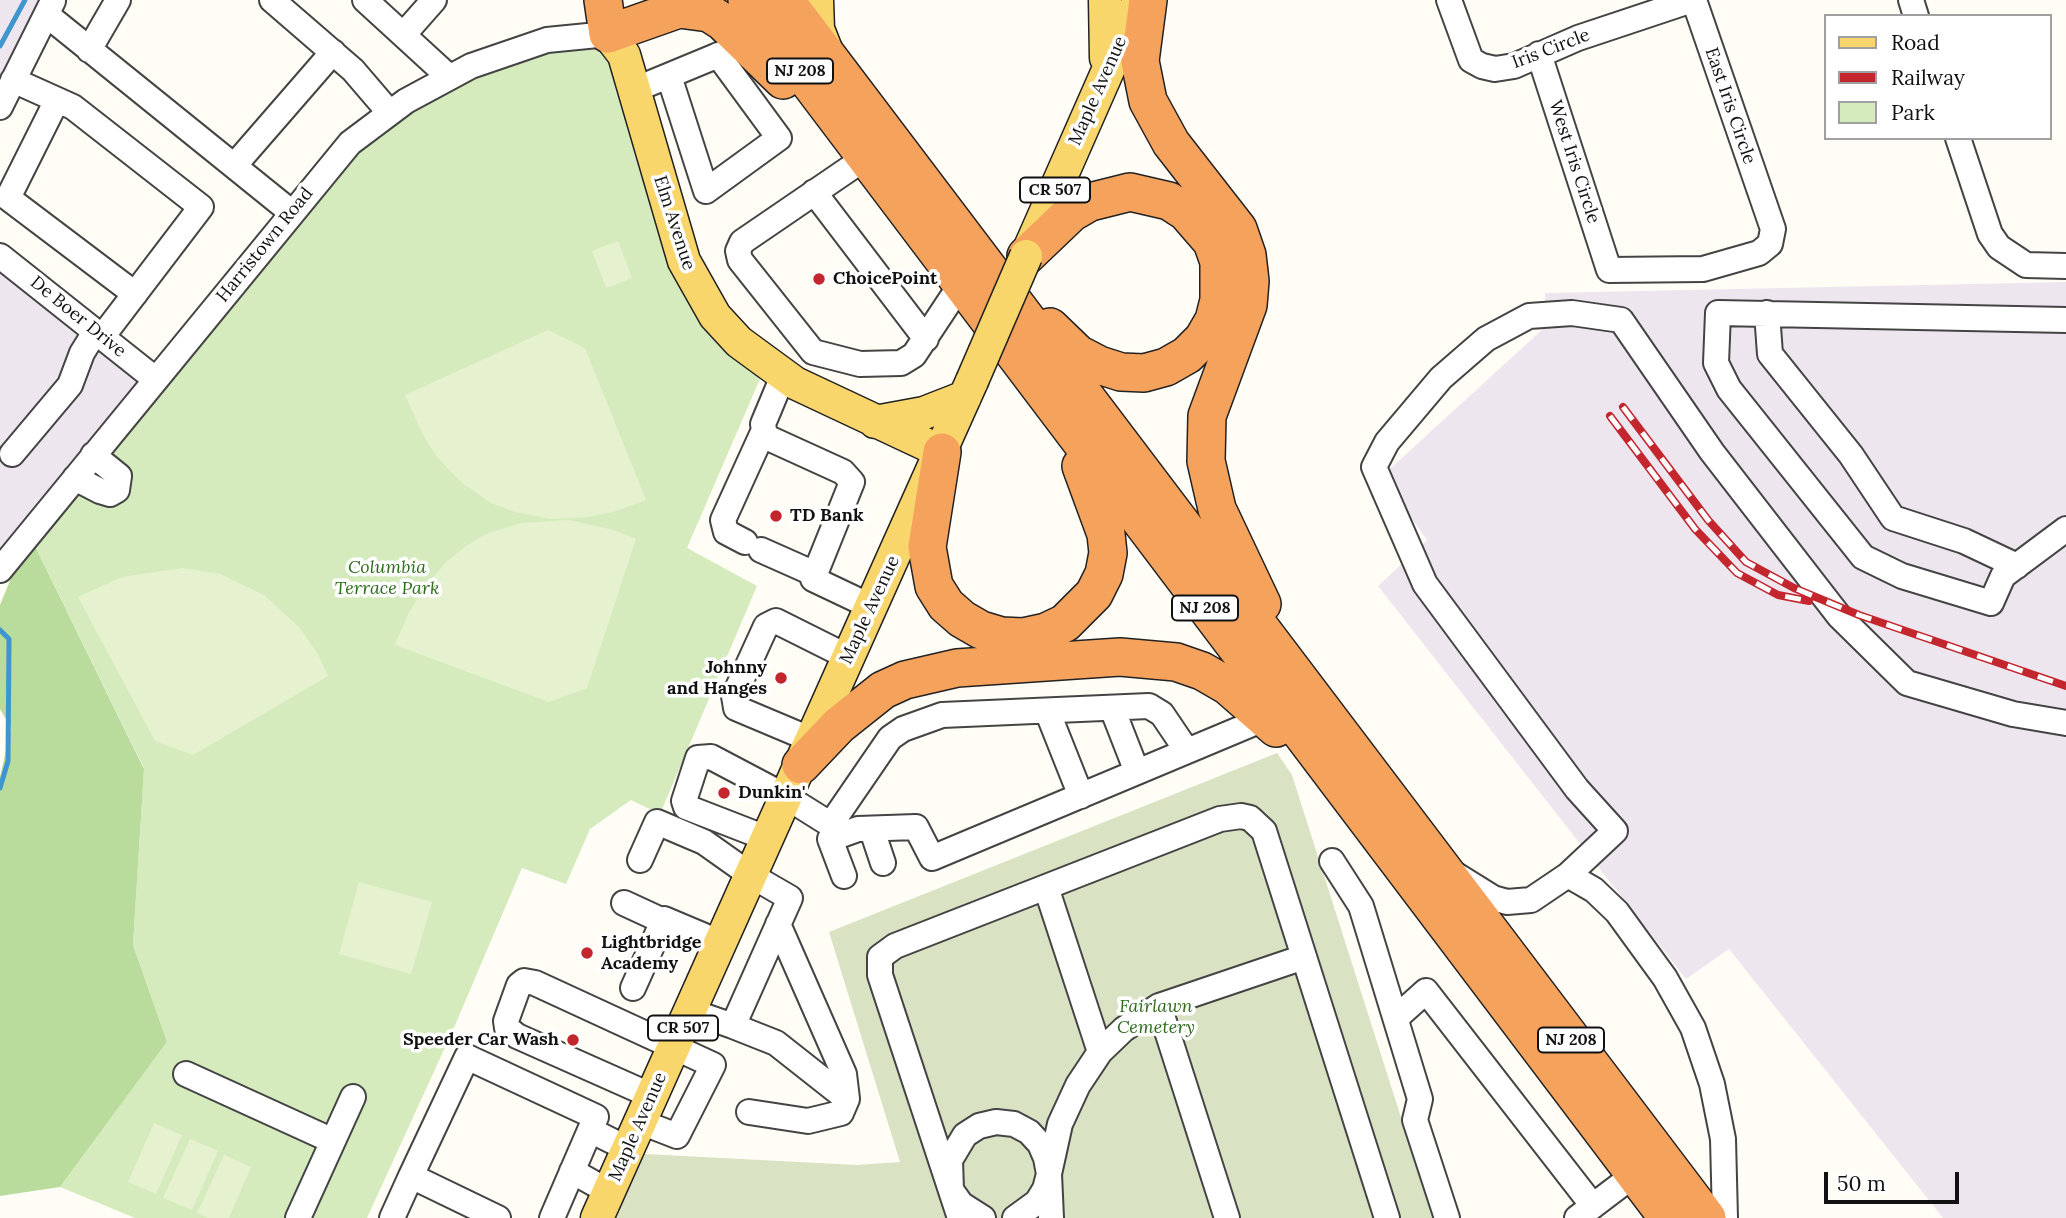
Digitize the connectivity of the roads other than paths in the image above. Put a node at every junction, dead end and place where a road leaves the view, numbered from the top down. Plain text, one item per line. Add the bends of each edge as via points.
1 (118, 0) edge
2 (272, 0) edge
3 (434, 0) edge
4 (747, 0) edge
5 (785, 0) edge
6 (817, 0) edge
7 (1105, 0) edge
8 (1139, 0) edge
9 (1148, 0) edge
10 (1449, 0) edge
11 (1693, 0) edge
12 (380, 5) edge
13 (51, 7) edge
14 (606, 17) edge
15 (404, 34) junction
16 (732, 49) junction
17 (89, 50) junction
18 (333, 52) junction
19 (1539, 54) junction
20 (834, 66) junction
21 (448, 76) junction
22 (669, 76) junction
23 (1104, 79) junction
24 (13, 80) junction
25 (634, 90) junction
26 (57, 100) junction
27 (0, 107) edge
28 (389, 112) junction
29 (1959, 140) edge
30 (860, 150) junction
31 (234, 166) junction
32 (814, 192) junction
33 (291, 212) junction
34 (957, 229) junction
35 (0, 256) edge
36 (1026, 256) junction
37 (2066, 267) edge
38 (1609, 270) joint
39 (964, 289) junction
40 (135, 294) junction
41 (1767, 313) junction
42 (2066, 320) edge
43 (99, 334) junction
44 (926, 339) junction
45 (155, 379) junction
46 (793, 382) junction
47 (969, 389) junction
48 (875, 422) junction
49 (764, 430) junction
50 (942, 452) junction
51 (12, 454) dead end
52 (93, 455) junction
53 (75, 478) junction
54 (922, 495) junction
55 (2066, 529) edge
56 (2017, 566) junction
57 (0, 570) edge
58 (815, 574) junction
59 (872, 607) junction
60 (848, 657) junction
61 (1112, 708) junction
62 (1048, 713) junction
63 (1266, 718) junction
64 (2066, 723) edge
65 (1187, 751) junction
66 (799, 767) junction
67 (1138, 772) junction
68 (1376, 781) junction
69 (1081, 796) junction
70 (838, 829) junction
71 (872, 830) junction
72 (766, 838) junction
73 (640, 860) dead end
74 (1332, 861) dead end
75 (1436, 861) junction
76 (883, 863) dead end
77 (1568, 875) junction
78 (751, 876) junction
79 (845, 876) dead end
80 (1046, 887) junction
81 (624, 903) dead end
82 (663, 922) junction
83 (1444, 922) junction
84 (778, 924) junction
85 (721, 943) junction
86 (1304, 957) junction
87 (633, 988) dead end
88 (1159, 1006) junction
89 (690, 1011) junction
90 (1396, 1018) junction
91 (733, 1026) junction
92 (674, 1047) junction
93 (1100, 1052) junction
94 (186, 1073) dead end
95 (354, 1097) dead end
96 (846, 1099) junction
97 (749, 1112) dead end
98 (640, 1122) junction
99 (590, 1130) junction
100 (333, 1141) junction
101 (572, 1171) junction
102 (1049, 1174) junction
103 (1635, 1174) junction
104 (411, 1176) junction
105 (951, 1189) junction
106 (603, 1205) edge
107 (1585, 1212) edge
108 (1658, 1214) edge
109 (298, 1218) edge
110 (392, 1218) edge
111 (498, 1218) edge
112 (552, 1218) edge
113 (960, 1218) edge
114 (984, 1218) edge
115 (1015, 1218) edge
116 (1051, 1218) edge
117 (1227, 1218) edge
118 (1387, 1218) edge
119 (1447, 1218) edge
120 (1707, 1218) edge
121 (1725, 1218) edge

1 - 17 street
2 - 18 street
3 - 15 street
4 - 30 highway, NJ 208
5 - 20 highway, NJ 208
6 - 20 main road via 818,29
7 - 23 main road via 1108,40
8 - 23 main road, Maple Avenue / CR 507
9 - 68 highway via 1140,61 1148,102 1171,143 1238,229 1247,255 1248,305 1206,416 1206,461 1217,509 1264,609
10 - 19 street, Iris Circle via 1471,60 1495,69
11 - 19 street, Iris Circle
11 - 38 street, East Iris Circle via 1773,229 1770,244 1759,253 1703,269
12 - 15 street
13 - 17 street
13 - 24 street
14 - 16 highway via 695,9 723,22
14 - 21 street, Harristown Road
14 - 25 main road, Elm Avenue
15 - 21 street
16 - 22 street
16 - 22 street via 779,138 705,191
16 - 30 highway via 805,102
17 - 31 street
18 - 28 street
18 - 31 street
19 - 38 street, West Iris Circle
20 - 34 highway, NJ 208
21 - 28 street, Harristown Road
22 - 25 street
23 - 36 main road, Maple Avenue / CR 507
24 - 26 street
24 - 27 street
25 - 46 main road, Elm Avenue via 672,227 699,291 739,342
26 - 40 street via 8,198
26 - 40 street via 73,107 201,208
28 - 33 street, Harristown Road via 350,144
29 - 37 street via 1990,234 1999,247 2026,265
30 - 32 street
30 - 39 highway, NJ 208
31 - 33 street
32 - 44 street
32 - 44 street via 742,242 740,260 814,352 879,366 901,363
33 - 45 street, Harristown Road
34 - 36 highway via 1059,338 1078,354 1121,372 1144,373 1187,355 1214,320 1220,300 1219,262 1212,242 1186,212 1148,194 1129,192 1090,202
34 - 68 highway, NJ 208
35 - 43 street, De Boer Drive
36 - 47 main road, Maple Avenue / CR 507, bridge
39 - 44 street
39 - 50 highway via 1065,439 1101,512 1108,553 1104,574 1094,594 1065,623 1034,635 1001,636 981,630 946,605 934,586 927,547
39 - 83 highway, NJ 208
40 - 43 street
41 - 42 street
41 - 56 street via 1770,354 1851,455 1893,518 1964,541
41 - 56 street via 1718,313 1716,363 1737,399 1863,557 1902,576 1991,603 2003,576
43 - 45 street, De Boer Drive
43 - 51 street via 82,353 70,385
45 - 52 street, Harristown Road
46 - 48 main road, Elm Avenue
46 - 49 street
47 - 48 main road via 924,413
47 - 50 main road, Maple Avenue / CR 507
48 - 50 main road, Elm Avenue
48 - 54 main road via 907,457
49 - 58 street via 764,436 843,472 852,482
49 - 58 street via 723,520 726,532
50 - 54 main road, Maple Avenue / CR 507
52 - 53 street, Harristown Road
52 - 53 street via 119,476 117,490 110,494
53 - 57 street, Harristown Road
54 - 59 main road, Maple Avenue / CR 507
55 - 56 street
58 - 59 street via 813,579
59 - 60 main road, Maple Avenue / CR 507
60 - 66 main road, Maple Avenue / CR 507
60 - 66 street via 776,621 766,626 734,696 736,708
61 - 62 street
61 - 65 street via 1149,706 1162,714
61 - 67 street
62 - 69 street
62 - 70 street via 942,715 903,729 890,738
63 - 65 street
63 - 66 highway via 1202,671 1149,657 957,668 883,690 839,725
63 - 83 highway
64 - 77 street via 1907,683 1839,616 1712,452 1621,320 1572,313 1529,316 1486,339 1441,378 1387,442 1374,467 1425,584 1577,789 1615,831
65 - 67 street
66 - 70 street
66 - 72 main road, Maple Avenue / CR 507
66 - 72 street via 698,758 686,807
67 - 69 street
68 - 75 highway, NJ 208
69 - 71 street via 932,858 916,827
70 - 71 street
70 - 79 street via 830,839
71 - 76 street
72 - 78 main road, Maple Avenue / CR 507
73 - 78 street via 657,822 704,842
74 - 90 street via 1362,906
75 - 77 street via 1479,890 1507,902 1531,900
75 - 120 highway, NJ 208
77 - 121 street via 1594,890 1617,912 1665,978 1693,1028 1722,1130
78 - 84 street via 790,898
78 - 85 main road, Maple Avenue / CR 507
80 - 86 street via 1220,819 1251,818 1264,831
80 - 93 street
80 - 105 street via 895,946 880,957 880,975
81 - 82 street
82 - 85 street
82 - 87 street
83 - 103 highway, NJ 208
84 - 91 street
84 - 96 street via 844,1073
85 - 89 main road, Maple Avenue / CR 507
86 - 88 street
86 - 118 street
88 - 93 street
88 - 117 street
89 - 91 street
89 - 92 main road, Maple Avenue / CR 507
90 - 107 street via 1426,991
90 - 119 street via 1420,1099 1415,1120
91 - 96 street via 776,1043
92 - 98 main road, Maple Avenue / CR 507
92 - 98 street via 713,1065 677,1136
92 - 98 street via 535,983 519,985 507,1028
93 - 102 street via 1060,1124
94 - 100 street
95 - 100 street
96 - 97 street via 841,1113 808,1121
98 - 99 street
98 - 106 main road, Maple Avenue / CR 507
99 - 101 street
99 - 104 street via 596,1117 467,1057
100 - 109 street
101 - 106 street
101 - 112 street
102 - 105 street via 1040,1144 1029,1132 996,1122 979,1125 955,1147 950,1160
102 - 115 street via 1037,1202
102 - 116 street
103 - 107 street
103 - 108 highway, NJ 208
104 - 110 street
104 - 111 street
105 - 113 street
105 - 114 street via 961,1204

